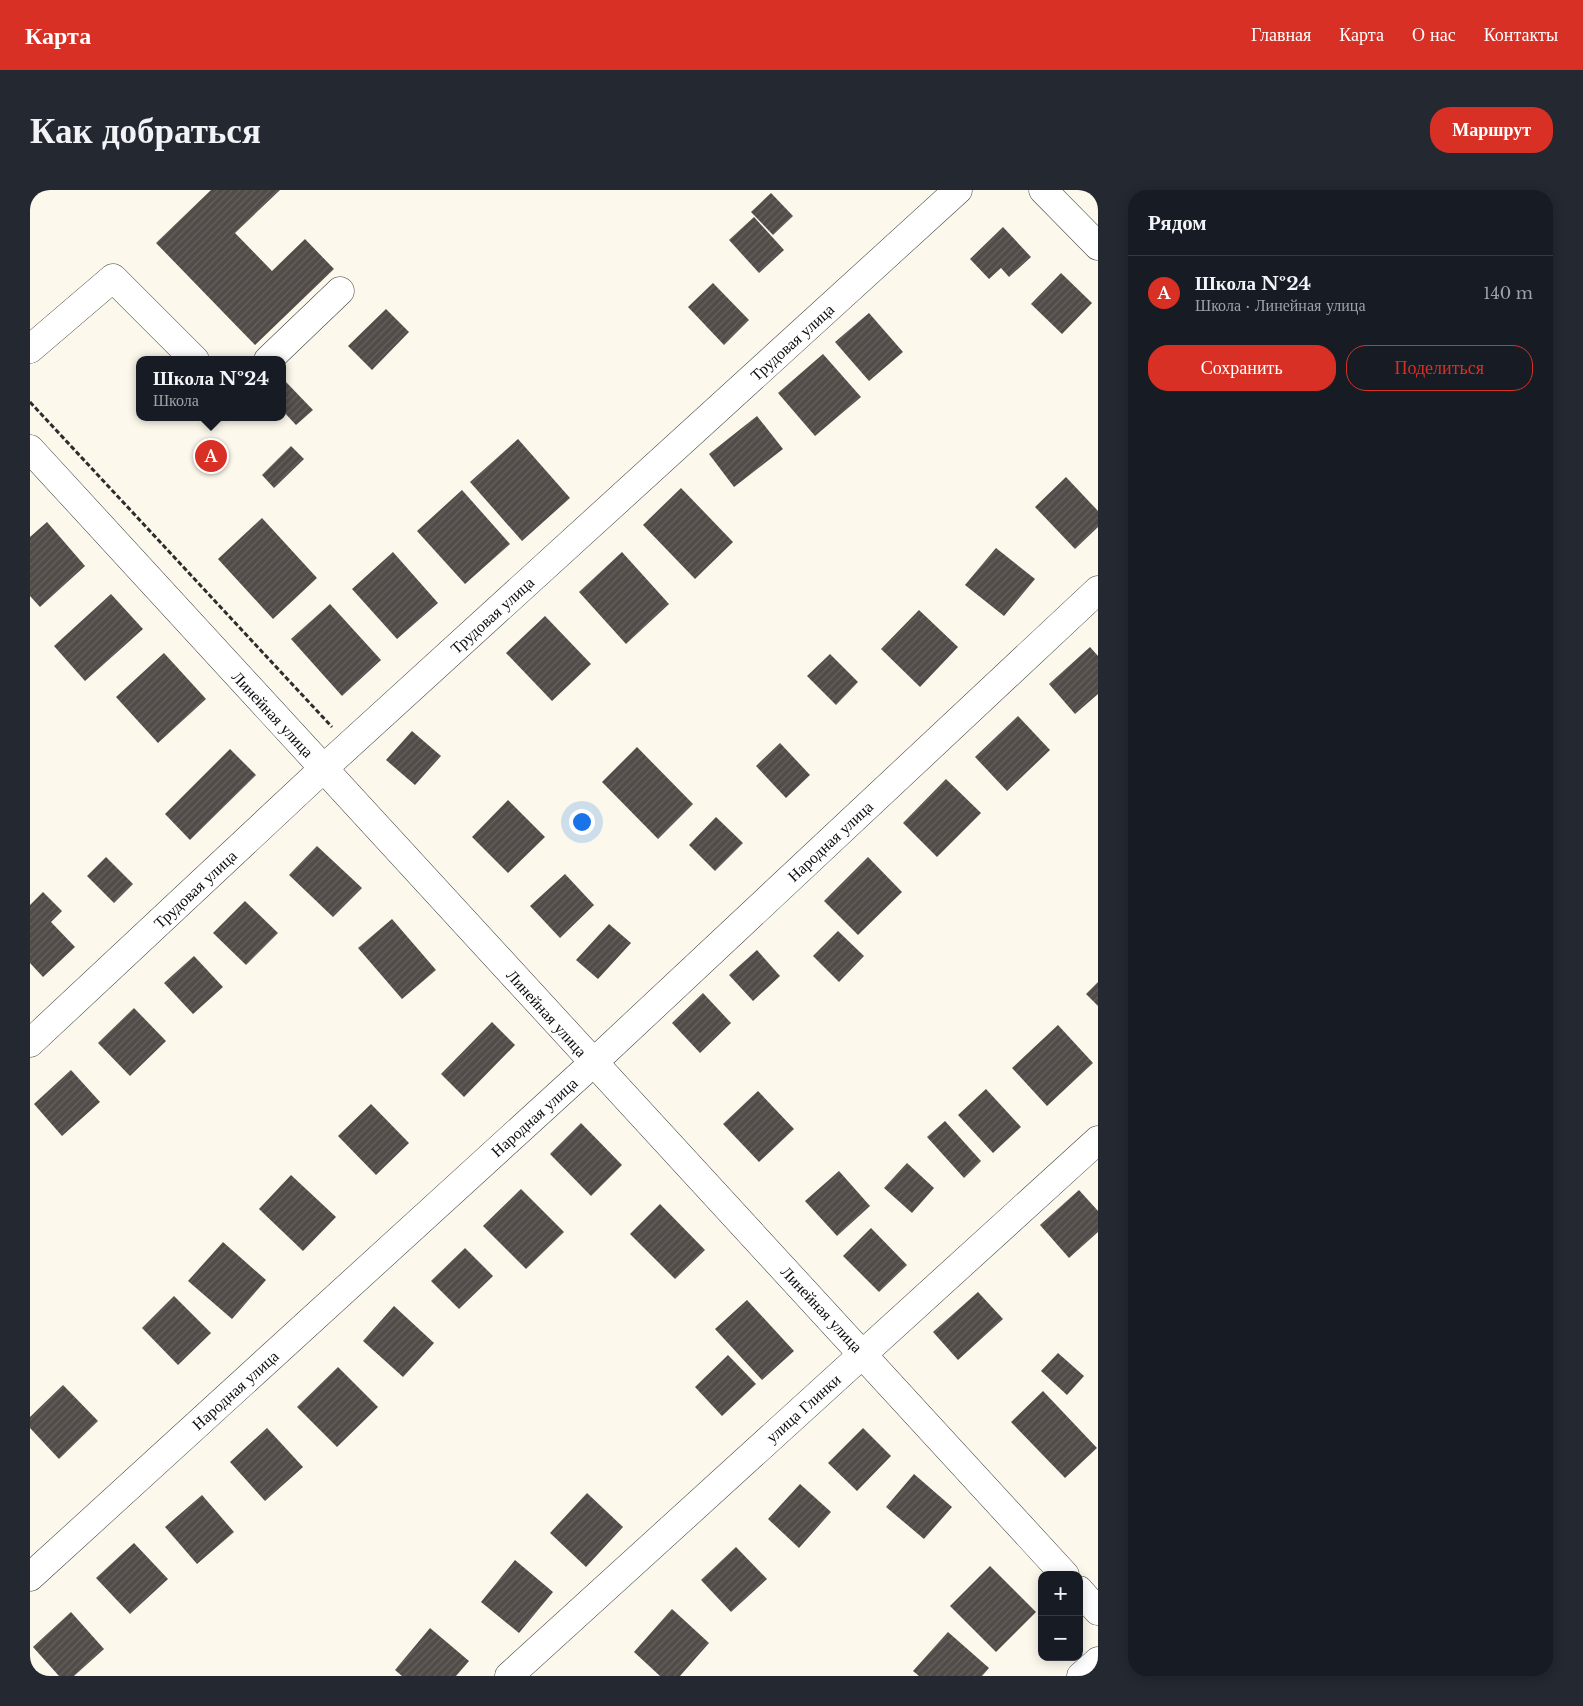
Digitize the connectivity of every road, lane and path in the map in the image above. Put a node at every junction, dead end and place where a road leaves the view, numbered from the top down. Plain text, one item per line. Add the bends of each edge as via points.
1 (958, 190) edge
2 (1042, 190) edge
3 (1098, 246) edge
4 (340, 291) dead end
5 (30, 350) edge
6 (191, 356) edge
7 (272, 356) edge
8 (30, 402) edge
9 (30, 449) edge
10 (1098, 590) edge
11 (349, 746) junction
12 (324, 768) junction
13 (30, 1043) edge
14 (593, 1063) junction
15 (1098, 1140) edge
16 (863, 1353) junction
17 (35, 1562) edge
18 (1061, 1571) edge
19 (1083, 1594) edge
20 (1098, 1611) edge
21 (1098, 1661) edge
22 (509, 1676) edge
23 (1081, 1676) edge

1 - 11 street, Трудовая улица
2 - 3 street
4 - 7 street
5 - 6 street via 113,278
8 - 11 path
9 - 12 street, Линейная улица
10 - 14 street, Народная улица
11 - 12 street, Трудовая улица
12 - 13 street, Трудовая улица
12 - 14 street, Линейная улица
14 - 16 street, Линейная улица
14 - 17 street, Народная улица
15 - 16 street, улица Глинки
16 - 18 street, Линейная улица
16 - 22 street, улица Глинки
19 - 20 street
21 - 23 street

